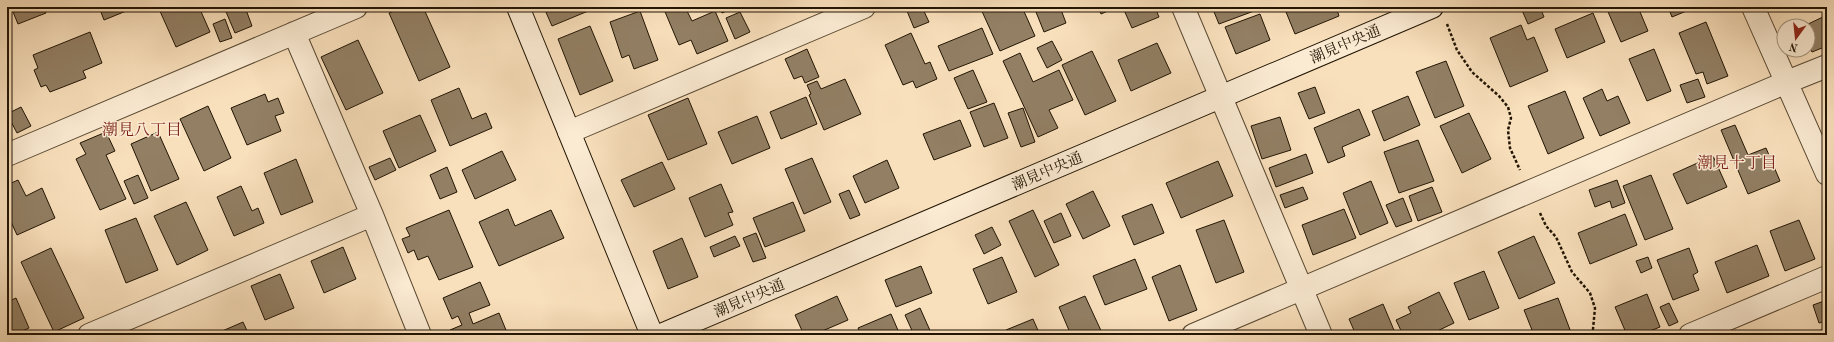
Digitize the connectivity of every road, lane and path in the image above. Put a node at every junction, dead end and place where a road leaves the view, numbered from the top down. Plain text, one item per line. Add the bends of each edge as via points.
1 (356, 7) edge
2 (518, 7) edge
3 (864, 7) edge
4 (1183, 7) edge
5 (1753, 7) edge
6 (1438, 13) edge
7 (294, 33) junction
8 (1827, 66) edge
9 (1787, 82) junction
10 (1221, 97) junction
11 (569, 132) junction
12 (7, 155) edge
13 (1827, 174) edge
14 (1530, 192) junction
15 (372, 215) junction
16 (1827, 277) edge
17 (1302, 290) junction
18 (89, 335) edge
19 (420, 335) edge
20 (652, 335) edge
21 (661, 335) edge
22 (1193, 335) edge
23 (1321, 335) edge
24 (1596, 335) edge
25 (1690, 335) edge

1 - 7 street
2 - 11 street
3 - 11 street
4 - 10 street
5 - 9 street
6 - 10 street, 潮見中央通
6 - 14 path via 1457,50 1472,72 1500,96 1508,107 1511,118 1508,130 1510,148
7 - 12 street
7 - 15 street
8 - 9 street
9 - 13 street
9 - 14 street
10 - 17 street
10 - 21 street, 潮見中央通
11 - 20 street
14 - 17 street
14 - 24 path via 1546,226 1556,237 1572,272 1590,293 1595,308 1593,329
15 - 18 street
15 - 19 street
16 - 25 street
17 - 22 street
17 - 23 street

